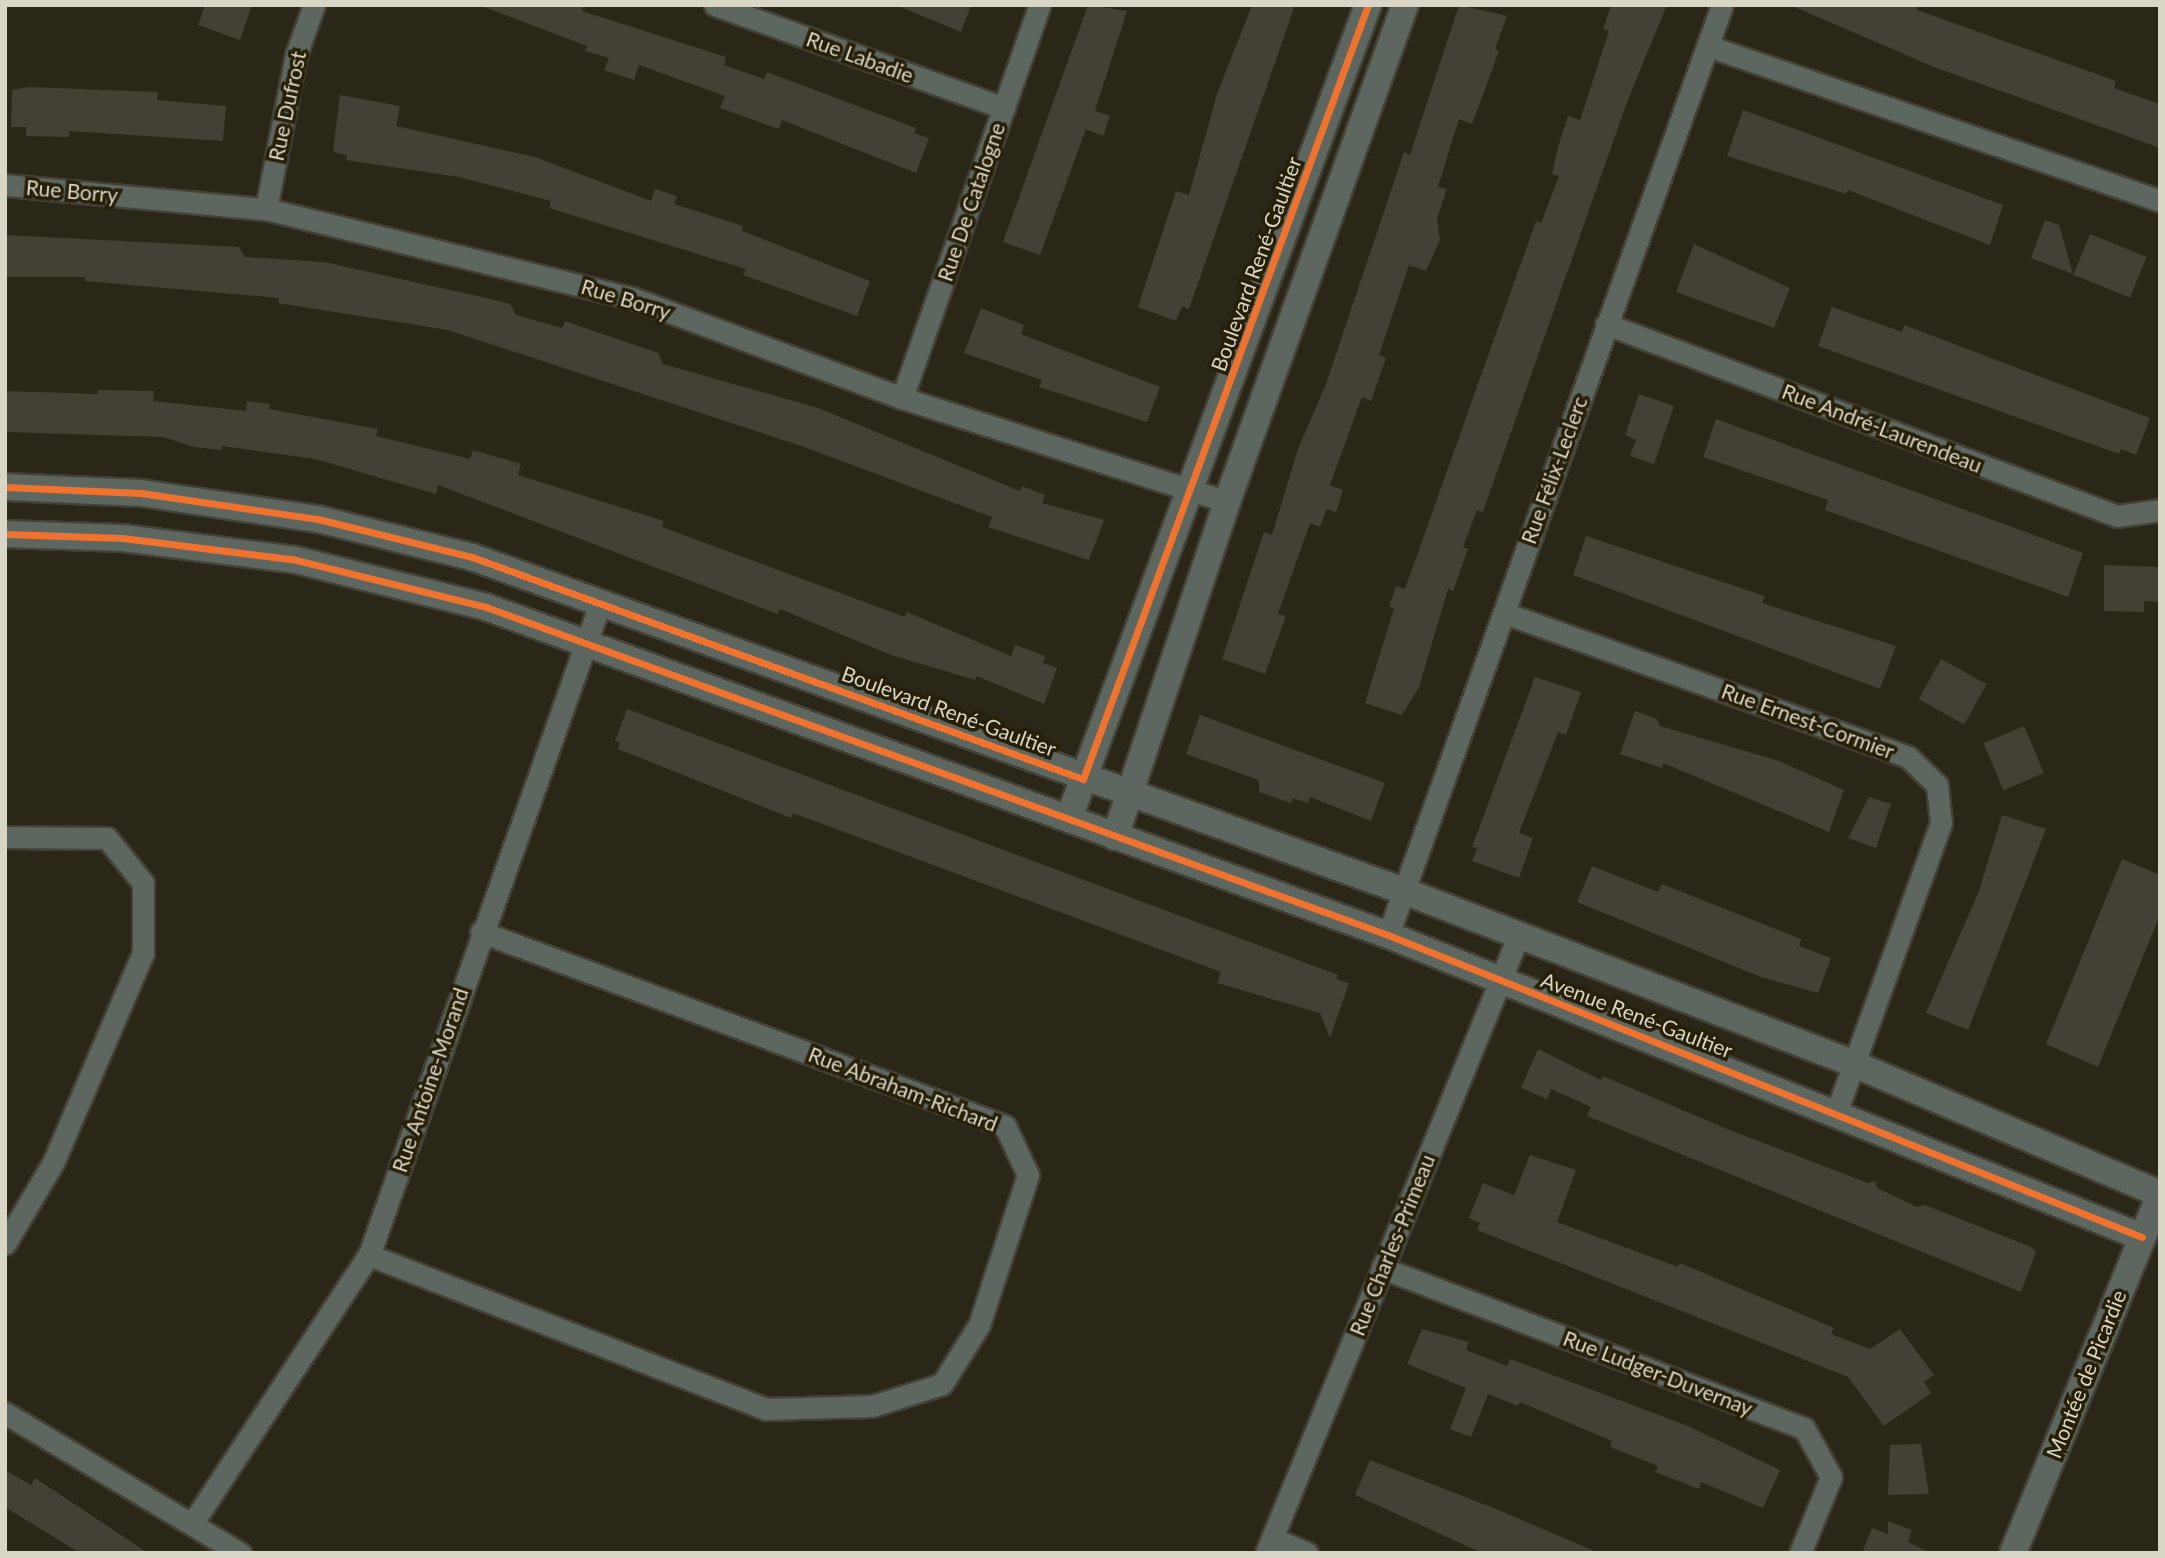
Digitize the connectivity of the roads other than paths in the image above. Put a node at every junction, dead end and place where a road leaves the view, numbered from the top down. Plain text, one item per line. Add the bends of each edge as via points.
1 (314, 5) edge
2 (715, 5) edge
3 (1040, 5) edge
4 (1368, 5) edge
5 (1405, 5) edge
6 (1722, 5) edge
7 (1708, 46) junction
8 (1004, 108) junction
9 (5, 185) edge
10 (2160, 201) edge
11 (266, 209) junction
12 (1606, 324) junction
13 (902, 398) junction
14 (5, 487) edge
15 (1192, 491) junction
16 (1227, 502) junction
17 (2160, 510) edge
18 (5, 534) edge
19 (601, 601) junction
20 (1504, 613) junction
21 (586, 642) junction
22 (1083, 779) junction
23 (1129, 795) junction
24 (1069, 818) junction
25 (5, 837) edge
26 (1115, 837) junction
27 (1404, 891) junction
28 (481, 932) junction
29 (1388, 935) junction
30 (1518, 937) junction
31 (1500, 981) junction
32 (1854, 1064) junction
33 (1837, 1111) junction
34 (2160, 1194) edge
35 (2142, 1237) junction
36 (5, 1244) edge
37 (369, 1255) junction
38 (1382, 1268) junction
39 (5, 1413) edge
40 (192, 1524) junction
41 (1269, 1546) edge
42 (240, 1553) edge
43 (1307, 1553) edge
44 (1800, 1553) edge
45 (2013, 1553) edge

1 - 11 street, Rue Dufrost via 296,55
2 - 8 street, Rue Labadie
3 - 8 street, Rue De Catalogne
4 - 15 street, Boulevard René-Gaultier
5 - 16 street
6 - 7 street, Rue Félix-Leclerc
7 - 10 street
7 - 12 street, Rue Félix-Leclerc
8 - 13 street, Rue De Catalogne
9 - 11 street, Rue Borry
11 - 13 street, Rue Borry via 632,298
12 - 17 street, Rue André-Laurendeau via 2117,516
12 - 20 street, Rue Félix-Leclerc
13 - 15 street, Rue Borry
14 - 19 street, Boulevard René-Gaultier via 141,493 318,519 472,557
15 - 16 street, Rue Borry
15 - 22 street, Boulevard René-Gaultier
16 - 23 street
18 - 21 street via 123,538 296,560 486,607
19 - 21 street, Rue Antoine-Morand
19 - 22 street, Boulevard René-Gaultier
20 - 27 street, Rue Félix-Leclerc
20 - 32 street, Rue Ernest-Cormier via 1908,757 1937,785 1941,823
21 - 24 street
21 - 28 street, Rue Antoine-Morand
22 - 23 street, Boulevard René-Gaultier
22 - 24 street, Boulevard René-Gaultier
23 - 26 street
23 - 27 street, Avenue René-Gaultier
24 - 26 street
25 - 36 street via 107,838 143,883 143,953 54,1161
26 - 29 street, Avenue René-Gaultier
27 - 29 street, Rue Félix-Leclerc
27 - 30 street, Avenue René-Gaultier
28 - 37 street, Rue Antoine-Morand
28 - 37 street, Rue Abraham-Richard via 1005,1126 1028,1175 978,1325 942,1384 872,1406 766,1409
29 - 31 street, Avenue René-Gaultier
30 - 31 street, Rue Charles-Primeau
30 - 32 street, Avenue René-Gaultier
31 - 33 street, Avenue René-Gaultier
31 - 38 street, Rue Charles-Primeau
32 - 33 street, Rue Ernest-Cormier
32 - 34 street, Avenue René-Gaultier
33 - 35 street, Avenue René-Gaultier
34 - 35 street, Montée de Picardie
35 - 45 street, Montée de Picardie
37 - 40 street, Rue Antoine-Morand
38 - 41 street, Rue Charles-Primeau
38 - 44 street, Rue Ludger-Duvernay via 1804,1428 1831,1478
39 - 40 street
40 - 42 street
41 - 43 street

